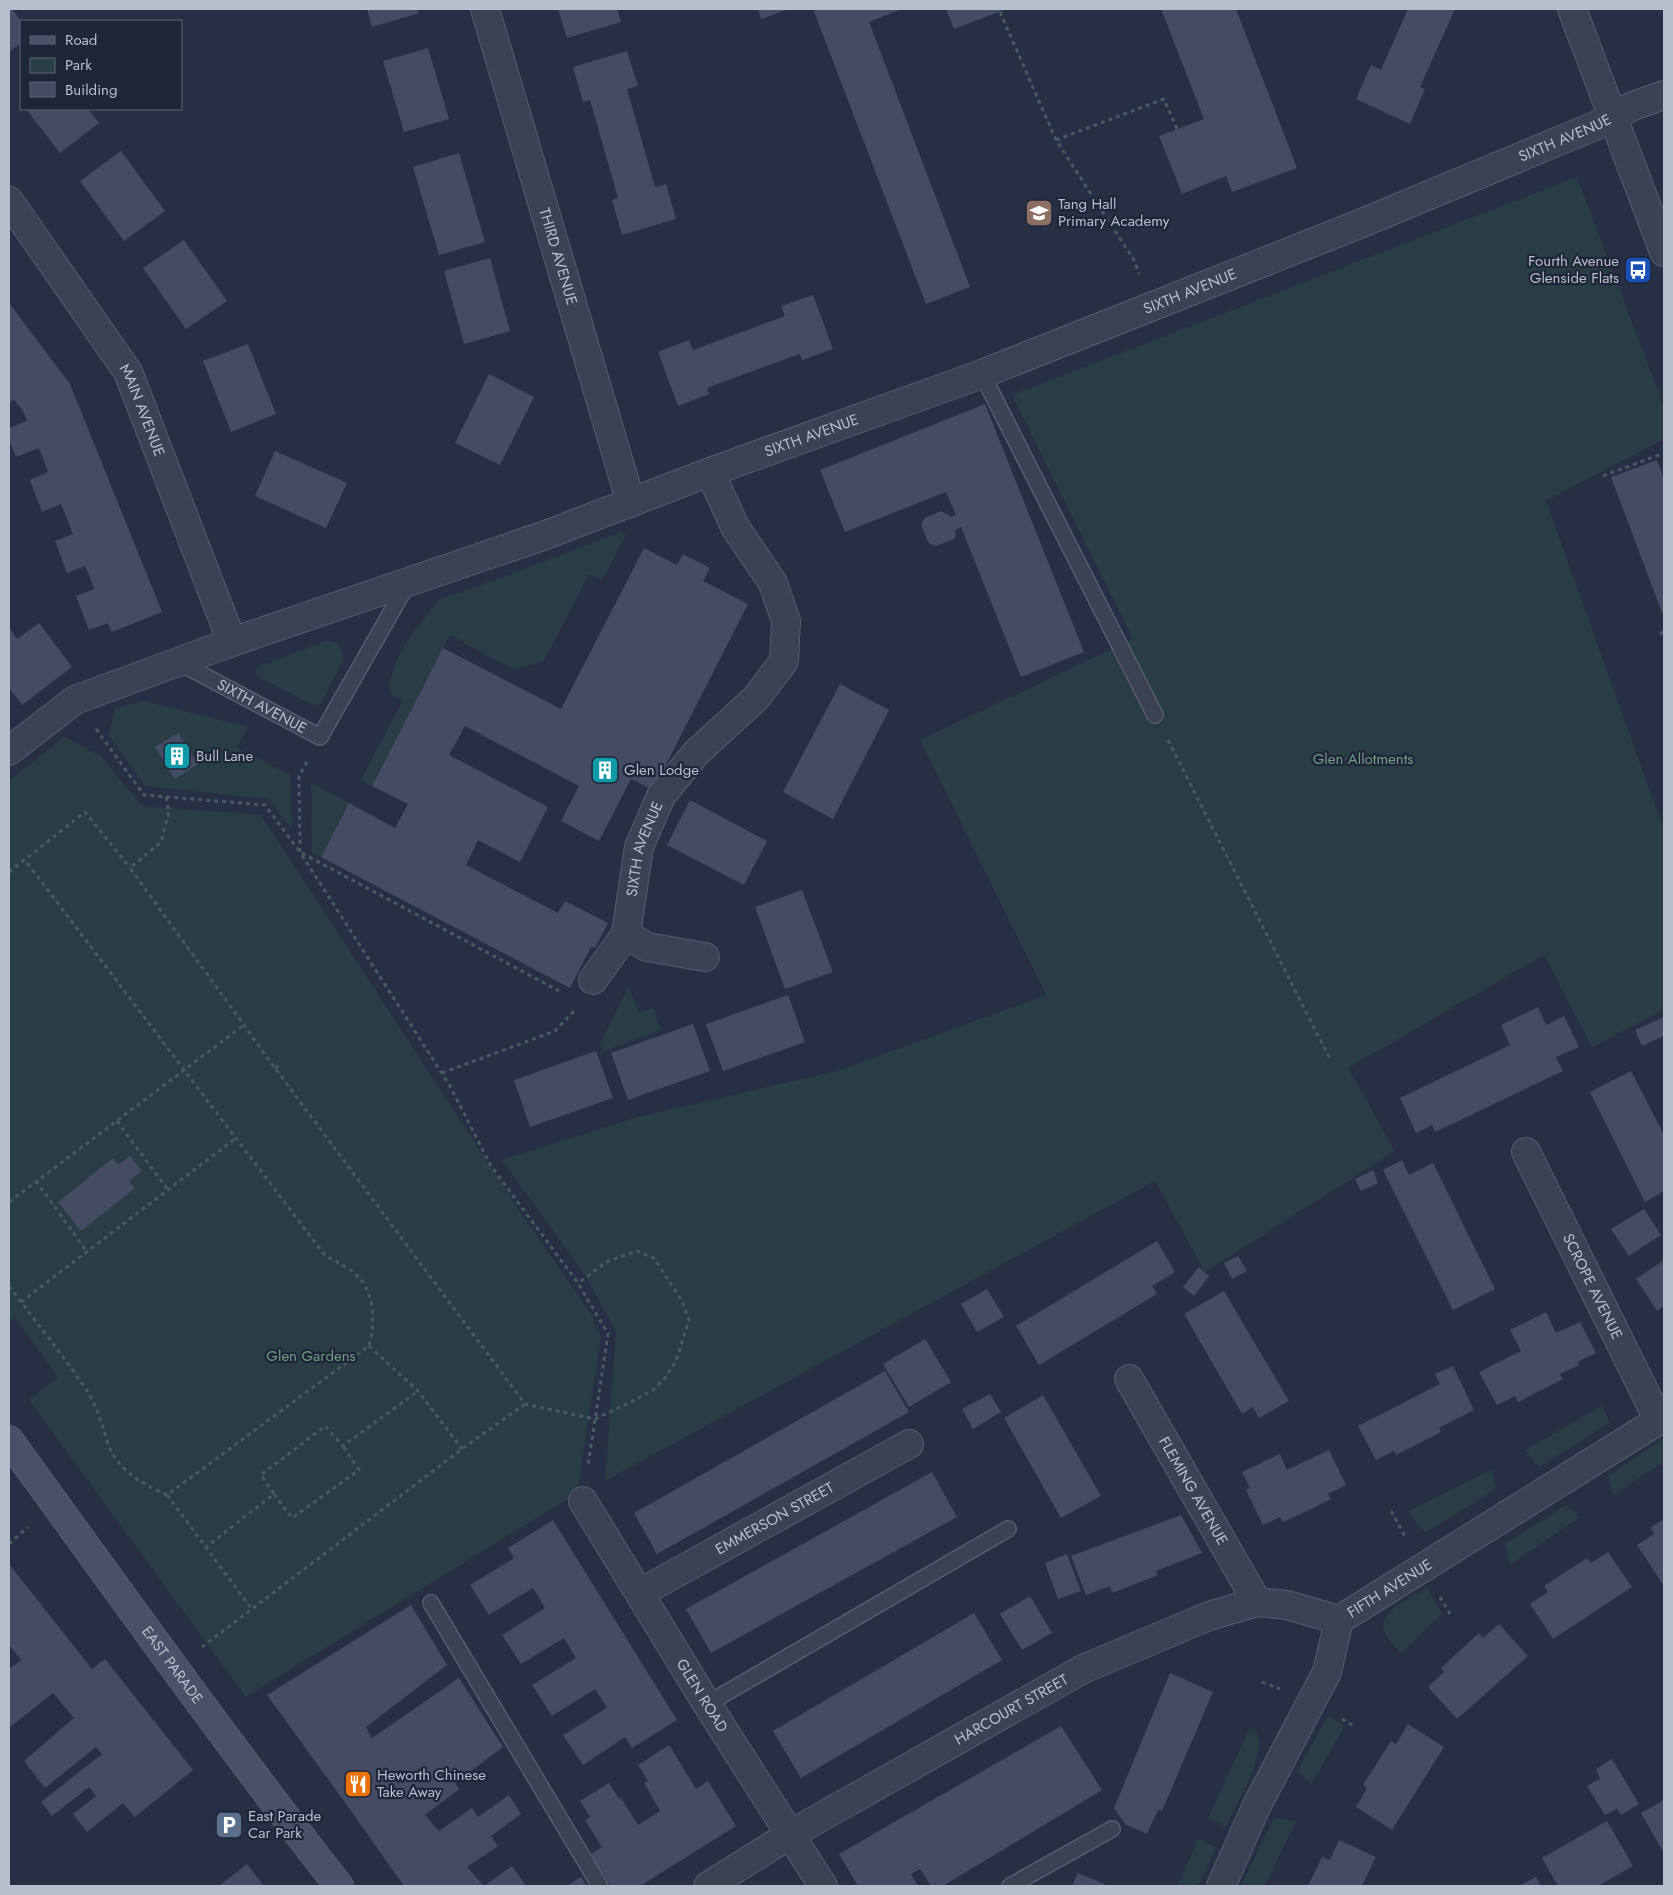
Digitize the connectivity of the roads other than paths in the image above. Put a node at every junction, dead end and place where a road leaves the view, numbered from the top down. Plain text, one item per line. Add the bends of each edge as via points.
1 (485, 9) edge
2 (1572, 9) edge
3 (1664, 94) edge
4 (1614, 116) junction
5 (9, 200) edge
6 (1664, 252) edge
7 (982, 374) junction
8 (710, 472) junction
9 (631, 503) junction
10 (408, 582) junction
11 (232, 642) junction
12 (178, 662) junction
13 (1155, 715) road end
14 (9, 751) edge
15 (626, 934) junction
16 (705, 957) dead end
17 (594, 980) dead end
18 (1526, 1152) dead end
19 (1129, 1379) dead end
20 (1662, 1419) edge
21 (9, 1440) edge
22 (909, 1444) dead end
23 (583, 1501) road end
24 (1008, 1529) dead end
25 (640, 1593) junction
26 (1257, 1602) junction
27 (431, 1603) dead end
28 (1339, 1620) junction
29 (707, 1704) junction
30 (1112, 1828) dead end
31 (791, 1834) junction
32 (339, 1886) edge
33 (600, 1886) edge
34 (708, 1886) edge
35 (824, 1886) edge
36 (1010, 1886) edge
37 (1221, 1886) edge

1 - 9 street, THIRD AVENUE
2 - 4 street
3 - 4 street, SIXTH AVENUE
4 - 6 street
4 - 7 street, SIXTH AVENUE via 1356,225
5 - 11 street, MAIN AVENUE via 128,372
7 - 8 street, SIXTH AVENUE
7 - 13 lane
8 - 9 street, SIXTH AVENUE
8 - 15 street, SIXTH AVENUE via 735,528 772,582 786,621 784,661 756,698 696,753 661,796 639,847
9 - 10 street, SIXTH AVENUE
10 - 11 street, SIXTH AVENUE
10 - 12 lane, SIXTH AVENUE via 320,737
11 - 12 street
12 - 14 street via 75,700
15 - 16 street via 647,947
15 - 17 street, SIXTH AVENUE
18 - 20 street, SCROPE AVENUE
19 - 26 street, FLEMING AVENUE
20 - 28 street, FIFTH AVENUE
21 - 32 street, EAST PARADE via 280,1811
22 - 25 street, EMMERSON STREET
23 - 25 street, GLEN ROAD
24 - 29 lane
25 - 29 street, GLEN ROAD
26 - 28 street, HARCOURT STREET via 1287,1605
26 - 31 street, HARCOURT STREET via 1209,1616 1083,1669
27 - 33 lane
28 - 37 street, FIFTH AVENUE via 1327,1672 1258,1805
29 - 31 street, GLEN ROAD
30 - 36 lane
31 - 34 street, HARCOURT STREET
31 - 35 street, GLEN ROAD

